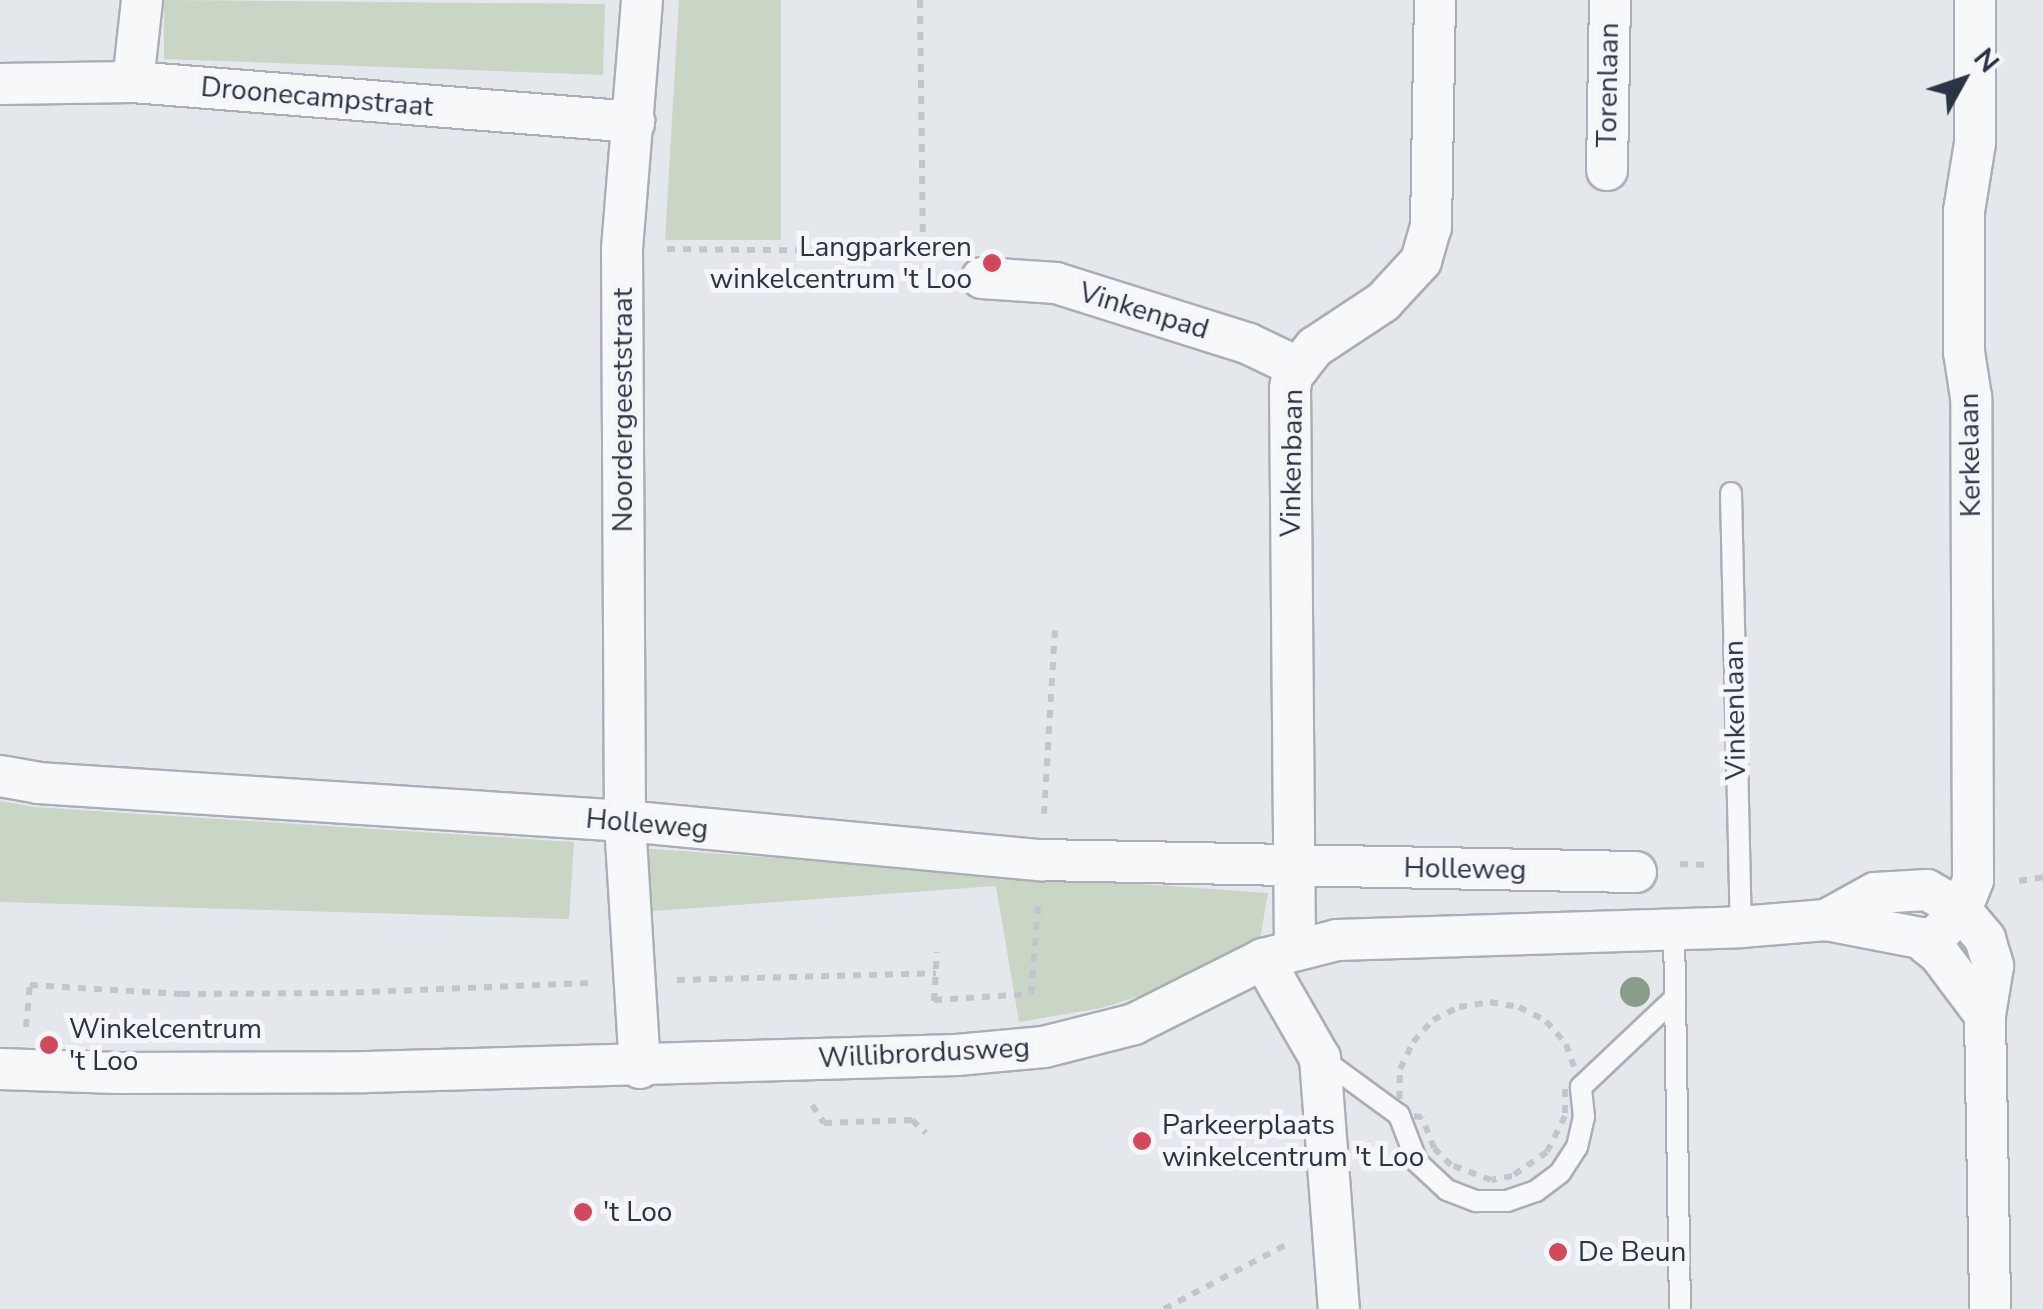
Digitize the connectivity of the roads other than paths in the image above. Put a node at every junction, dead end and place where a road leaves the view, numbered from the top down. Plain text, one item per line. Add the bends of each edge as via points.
1 (142, 0) edge
2 (642, 0) edge
3 (1435, 0) edge
4 (1610, 0) edge
5 (1975, 0) edge
6 (133, 82) junction
7 (0, 84) edge
8 (634, 122) junction
9 (1607, 170) dead end
10 (972, 265) road end
11 (1299, 368) junction
12 (1730, 493) dead end
13 (0, 776) edge
14 (624, 822) junction
15 (1294, 867) junction
16 (1636, 872) road end
17 (1962, 910) junction
18 (1826, 920) junction
19 (1741, 928) junction
20 (1674, 929) junction
21 (1928, 946) junction
22 (1279, 954) junction
23 (1676, 998) junction
24 (1985, 1015) junction
25 (12, 1056) edge
26 (1320, 1058) junction
27 (640, 1068) junction
28 (1339, 1309) edge
29 (1680, 1309) edge
30 (1990, 1309) edge

1 - 6 street
2 - 8 street, Noordergeeststraat
3 - 11 street, Vinkenbaan via 1431,227 1422,261 1383,302 1315,347
4 - 9 street, Torenlaan
5 - 17 street, Kerkelaan via 1976,143 1964,211 1974,844 1973,880
6 - 7 street, Droonecampstraat
6 - 8 street, Droonecampstraat
8 - 14 street, Noordergeeststraat via 622,249
10 - 11 street, Vinkenpad via 1056,283 1249,344
11 - 15 street, Vinkenbaan via 1290,388
12 - 19 lane, Vinkenlaan
13 - 14 street, Holleweg
14 - 15 street, Holleweg via 1042,860
14 - 27 street, Noordergeeststraat
15 - 16 street, Holleweg
15 - 22 street
17 - 18 street, Willibrordusweg via 1927,890 1896,890 1875,893
17 - 21 street, Kerkelaan
17 - 24 street via 1985,939 1993,966
18 - 19 street, Willibrordusweg
18 - 21 street, Willibrordusweg via 1907,934
19 - 20 street, Willibrordusweg
20 - 22 street, Willibrordusweg via 1337,940
20 - 23 lane
21 - 24 street
22 - 26 street
22 - 27 street, Willibrordusweg via 1134,1024 1044,1046
23 - 26 lane via 1581,1086 1584,1117 1577,1147 1560,1172 1536,1192 1507,1201 1447,1190 1417,1162 1400,1115
23 - 29 lane
24 - 30 street
25 - 27 street, Willibrordusweg via 136,1073
26 - 28 street

